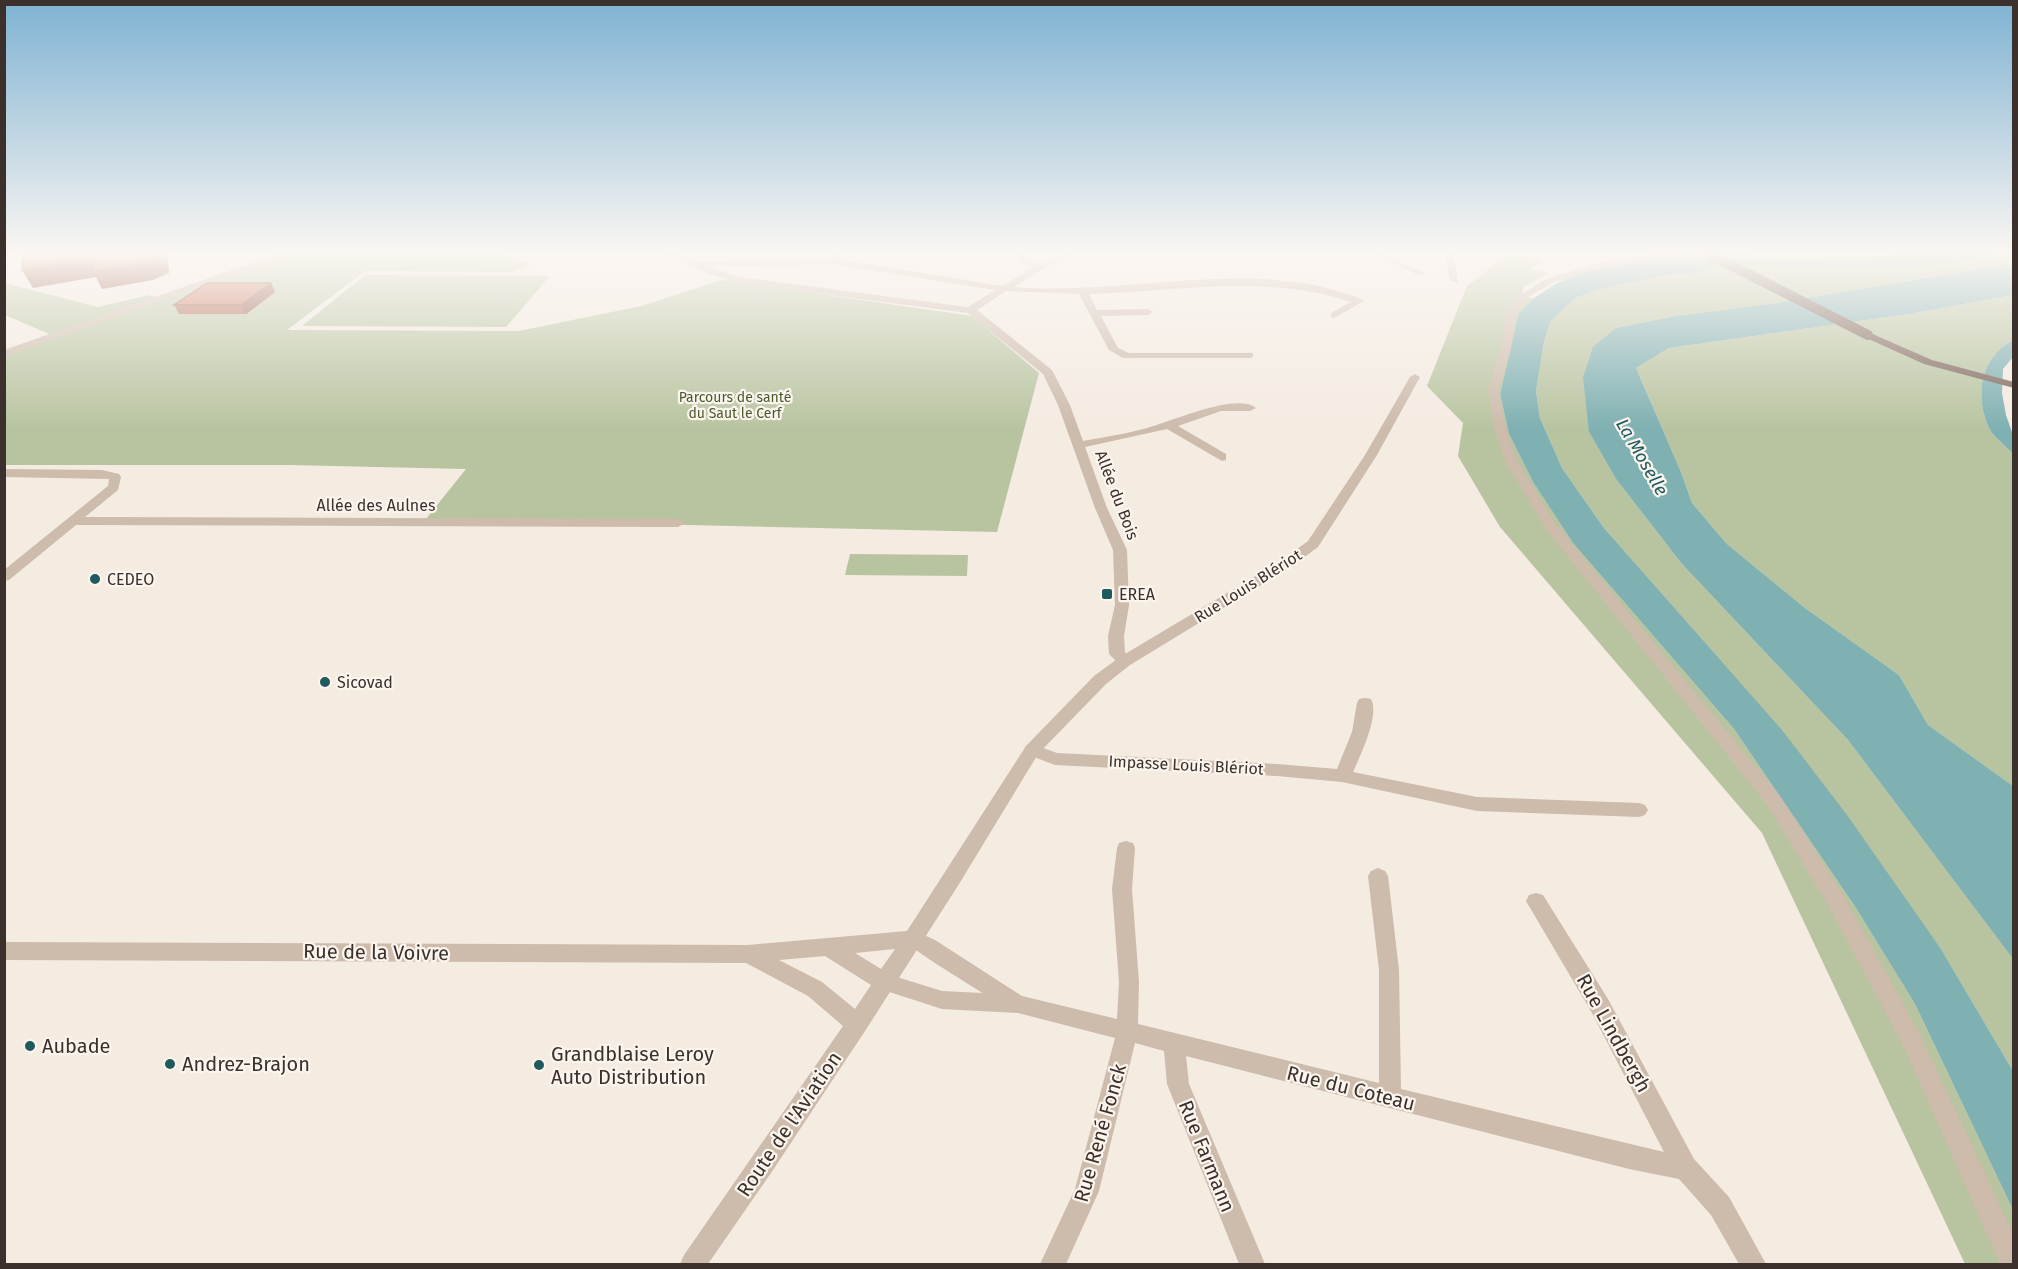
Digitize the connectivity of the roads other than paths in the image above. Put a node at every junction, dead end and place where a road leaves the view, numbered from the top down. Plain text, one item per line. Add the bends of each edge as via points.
1 (128, 310) edge
2 (970, 310) edge
3 (1093, 310) edge
4 (1343, 310) edge
5 (1512, 310) edge
6 (1820, 310) edge
7 (1148, 312) dead end
8 (1094, 313) junction
9 (1334, 315) dead end
10 (4, 354) edge
11 (1249, 355) dead end
12 (1415, 377) dead end
13 (2012, 384) edge
14 (1250, 408) dead end
15 (1170, 426) junction
16 (1079, 446) junction
17 (1222, 457) dead end
18 (4, 473) edge
19 (75, 521) junction
20 (678, 523) dead end
21 (4, 577) edge
22 (1125, 661) junction
23 (1365, 703) dead end
24 (1032, 750) junction
25 (1342, 776) junction
26 (1639, 810) dead end
27 (1126, 848) dead end
28 (1378, 876) dead end
29 (1536, 901) dead end
30 (913, 939) junction
31 (830, 948) junction
32 (6, 953) edge
33 (748, 954) junction
34 (884, 981) junction
35 (1018, 1004) junction
36 (857, 1024) junction
37 (1126, 1032) junction
38 (1174, 1044) junction
39 (1390, 1098) junction
40 (1685, 1168) junction
41 (693, 1264) edge
42 (1053, 1264) edge
43 (1251, 1264) edge
44 (1753, 1264) edge
45 (2013, 1264) edge

1 - 10 street
2 - 16 street, Allée du Bois via 1048,372
3 - 8 street
4 - 9 street
5 - 45 street via 1506,349 1493,391 1511,461 1551,526 1774,801 1832,894 1912,1041
6 - 13 main road, bridge via 1928,362
7 - 8 street
8 - 11 street via 1114,350 1127,356
12 - 22 street, Rue Louis Blériot via 1371,455 1313,544
14 - 15 street, Allée du Bois via 1220,408
15 - 16 street, Allée du Bois
15 - 17 street
16 - 22 street, Allée du Bois via 1120,550 1122,605 1116,636 1117,654
18 - 19 street via 115,477 114,486
19 - 20 street, Allée des Aulnes
19 - 21 street
22 - 24 street, Rue Louis Blériot via 1100,680
23 - 25 street via 1364,724
24 - 25 street, Impasse Louis Blériot via 1055,759
24 - 30 street, Rue Louis Blériot
25 - 26 street, Impasse Louis Blériot via 1477,804
27 - 37 street, Rue René Fonck via 1122,889 1129,982
28 - 39 street via 1389,970
29 - 40 street, Rue Lindbergh via 1600,1005
30 - 31 street, Rue de la Voivre
30 - 34 street, Route de l'Aviation
30 - 35 street, Rue du Coteau
31 - 33 street, Rue de la Voivre
31 - 34 street
32 - 33 street, Rue de la Voivre
33 - 36 street, Rue de la Voivre via 815,989
34 - 35 street, Rue du Coteau via 942,1000
34 - 36 street, Route de l'Aviation
35 - 37 street, Rue du Coteau
36 - 41 street, Route de l'Aviation
37 - 38 street, Rue du Coteau
37 - 42 street, Rue René Fonck via 1087,1191
38 - 39 street, Rue du Coteau
38 - 43 street, Rue Farmann via 1178,1084
39 - 40 street, Rue du Coteau
40 - 44 street, Rue Lindbergh via 1720,1206

